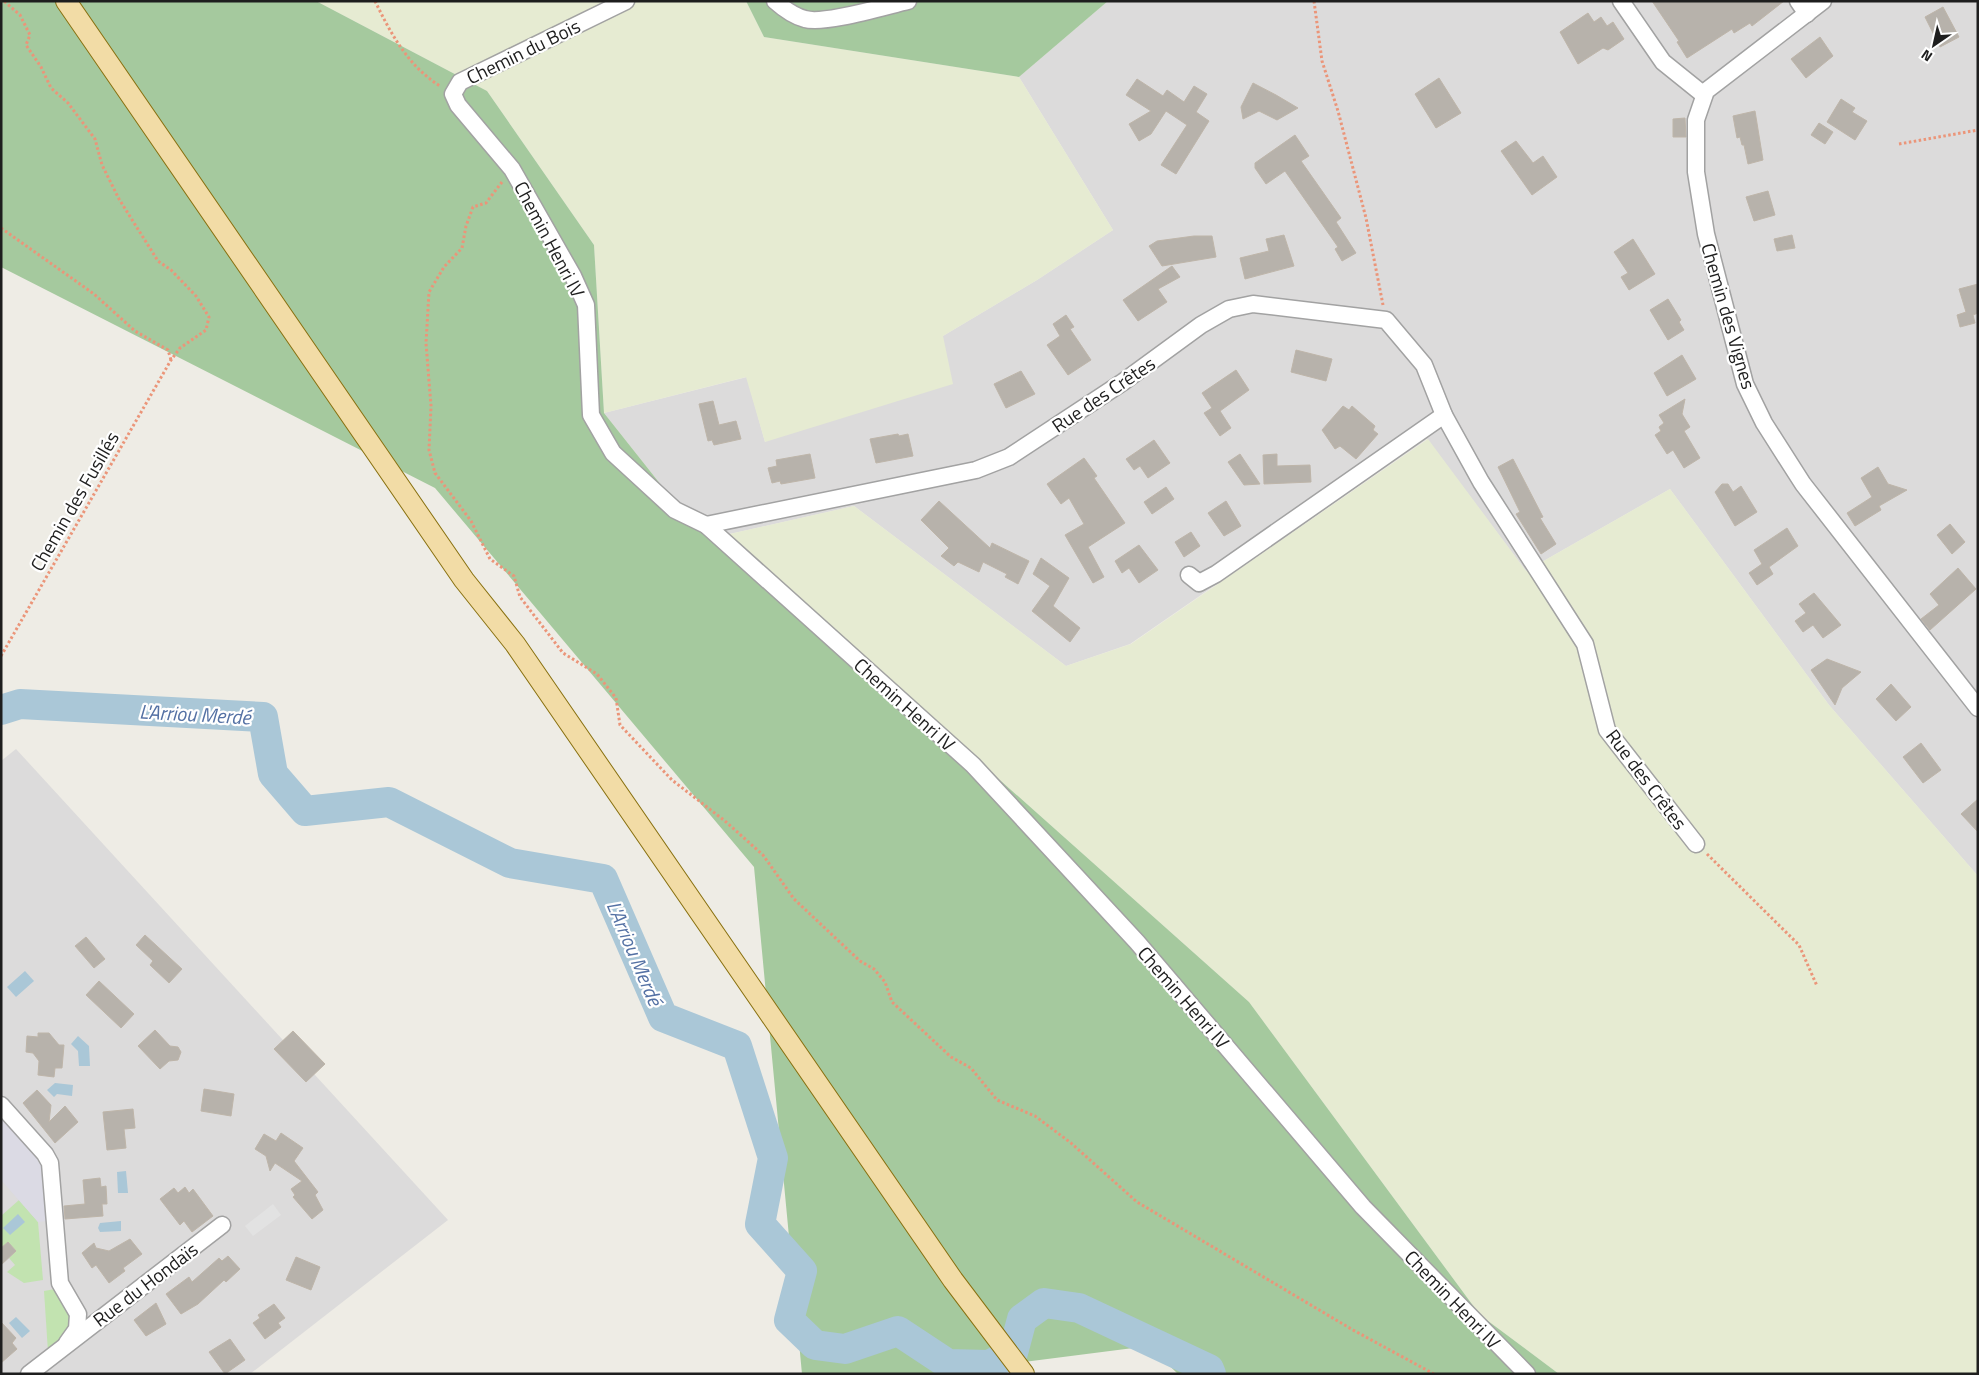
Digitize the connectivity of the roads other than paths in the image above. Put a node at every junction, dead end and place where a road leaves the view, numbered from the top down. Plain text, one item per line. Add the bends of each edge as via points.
1 (66, 1) edge
2 (82, 1) edge
3 (626, 1) edge
4 (775, 1) edge
5 (908, 1) edge
6 (1621, 1) edge
7 (1824, 1) edge
8 (1802, 8) edge
9 (453, 94) joint
10 (1704, 95) junction
11 (1444, 415) junction
12 (706, 525) junction
13 (1189, 575) dead end
14 (515, 644) junction
15 (1978, 708) edge
16 (1696, 844) road end
17 (1, 1105) edge
18 (222, 1226) dead end
19 (67, 1343) junction
20 (1022, 1372) edge
21 (29, 1374) edge
22 (1527, 1374) edge

1 - 14 main road via 464,580
2 - 14 main road via 474,569
3 - 9 street, Chemin du Bois via 460,82
4 - 5 street via 788,12 806,20
6 - 10 street via 1663,62
7 - 8 street
8 - 10 street
9 - 12 street, Chemin Henri IV via 458,105 512,169 586,305 590,415 613,453 675,510
10 - 15 street, Chemin des Vignes via 1696,120 1696,172 1706,234 1746,384 1764,423 1803,484
11 - 12 street, Rue des Crêtes via 1424,366 1386,320 1253,304 1229,308 1201,325 1010,458 976,470
11 - 13 street via 1216,574 1199,583
11 - 16 street, Rue des Crêtes via 1481,482 1585,644 1607,730
12 - 22 street, Chemin Henri IV via 973,765 1137,942 1363,1207
14 - 20 main road via 995,1338
17 - 19 street, Rue du Hondaïs via 50,1163 60,1281 78,1314 77,1329
18 - 19 street, Rue du Hondaïs
19 - 21 street, Rue du Hondaïs

